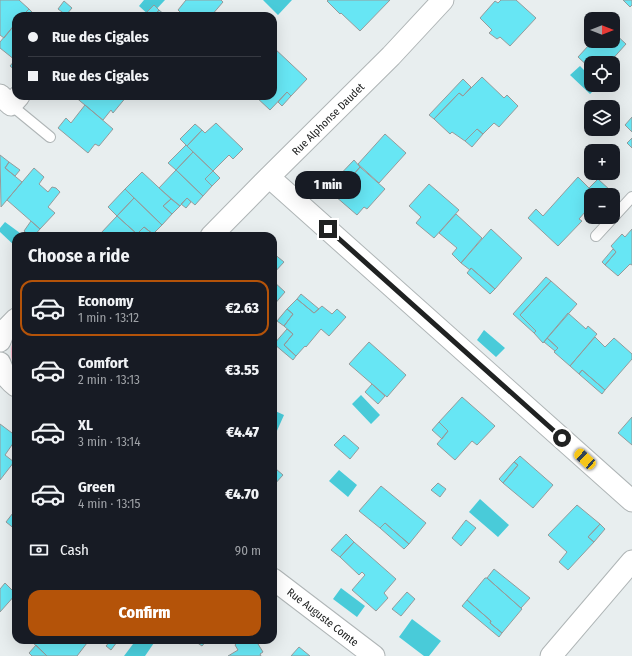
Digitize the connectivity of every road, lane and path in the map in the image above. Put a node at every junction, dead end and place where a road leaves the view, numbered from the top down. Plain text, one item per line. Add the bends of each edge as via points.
1 (443, 0) edge
2 (10, 99) edge
3 (50, 137) dead end
4 (269, 177) junction
5 (632, 197) edge
6 (215, 232) edge
7 (596, 236) dead end
8 (12, 323) edge
9 (0, 341) edge
10 (0, 363) edge
11 (12, 381) edge
12 (632, 501) edge
13 (632, 561) edge
14 (277, 582) edge
15 (374, 656) edge
16 (552, 656) edge

1 - 4 street, Rue Alphonse Daudet via 391,56
2 - 3 lane
4 - 6 street, Rue Alphonse Daudet
4 - 12 street
5 - 7 lane
8 - 9 street via 4,331
10 - 11 street
13 - 16 street
14 - 15 street, Rue Auguste Comte

